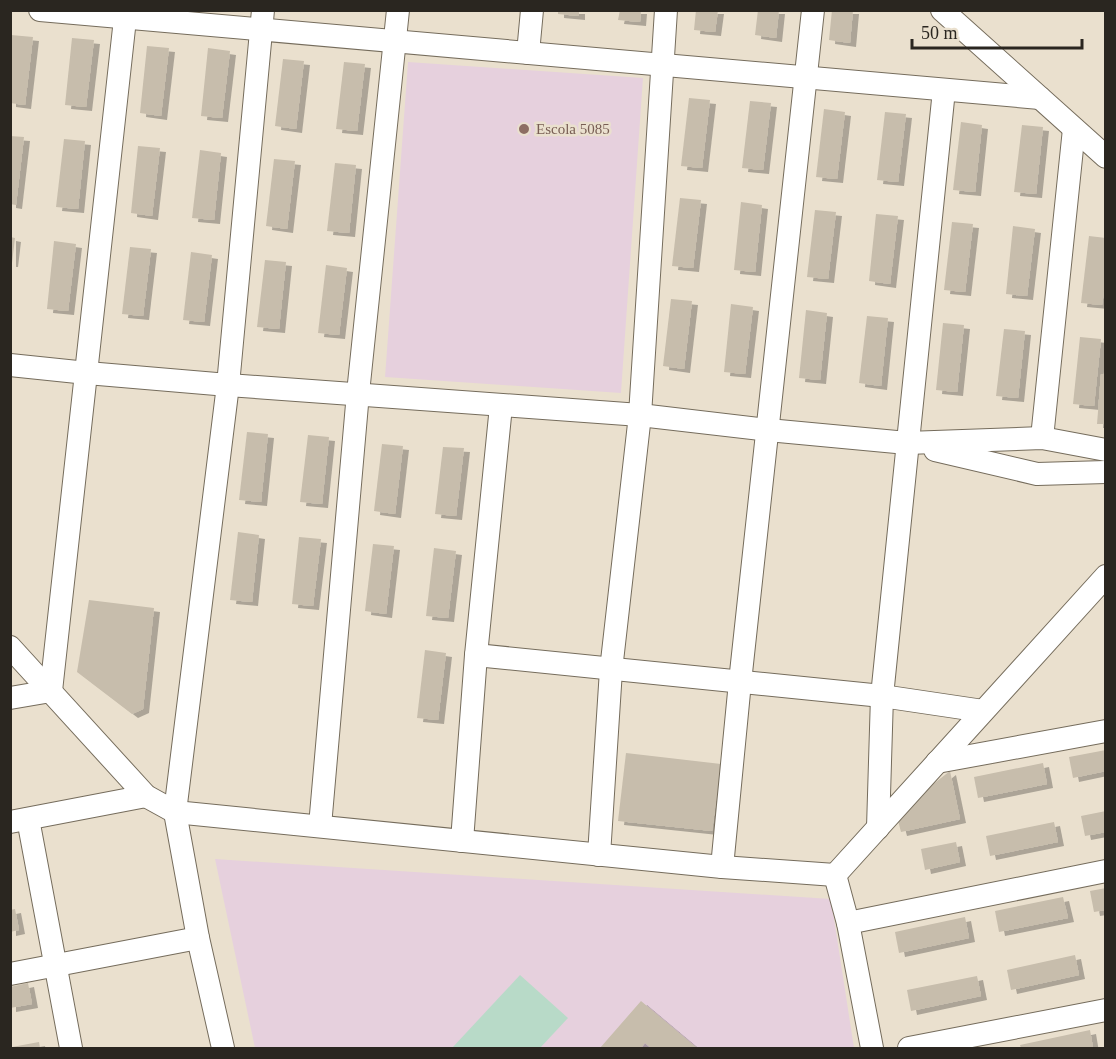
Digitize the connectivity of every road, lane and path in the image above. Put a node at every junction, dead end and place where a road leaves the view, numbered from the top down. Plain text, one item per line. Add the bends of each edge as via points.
1 (40, 10) edge
2 (398, 10) edge
3 (532, 10) edge
4 (666, 10) edge
5 (813, 10) edge
6 (942, 10) edge
7 (126, 14) edge
8 (262, 20) edge
9 (394, 42) junction
10 (528, 53) junction
11 (662, 65) junction
12 (806, 78) junction
13 (944, 90) junction
14 (1040, 98) junction
15 (1074, 129) junction
16 (1106, 158) edge
17 (10, 365) edge
18 (87, 374) junction
19 (228, 385) junction
20 (358, 393) junction
21 (501, 406) junction
22 (640, 415) junction
23 (768, 430) junction
24 (1042, 438) junction
25 (907, 443) junction
26 (1106, 450) edge
27 (1106, 472) edge
28 (1106, 576) edge
29 (10, 647) edge
30 (476, 655) junction
31 (611, 670) junction
32 (740, 682) junction
33 (51, 692) junction
34 (882, 696) junction
35 (10, 698) edge
36 (983, 711) junction
37 (1106, 730) edge
38 (937, 762) junction
39 (146, 796) junction
40 (175, 812) junction
41 (19, 821) edge
42 (320, 826) junction
43 (878, 828) junction
44 (462, 841) junction
45 (599, 855) junction
46 (722, 867) junction
47 (1106, 871) edge
48 (835, 875) junction
49 (848, 923) junction
50 (198, 938) junction
51 (55, 965) junction
52 (10, 974) edge
53 (1106, 1010) edge
54 (71, 1048) edge
55 (223, 1048) edge
56 (872, 1048) edge
57 (909, 1048) edge

1 - 7 street
2 - 9 street
3 - 10 street
4 - 11 street
5 - 12 street
6 - 14 street
7 - 8 street
7 - 18 street
8 - 9 street
8 - 19 street
9 - 10 street
9 - 20 street
10 - 11 street
11 - 12 street
11 - 22 street
12 - 13 street
12 - 23 street
13 - 14 street
13 - 25 street
14 - 15 street
15 - 16 street
15 - 24 street
17 - 18 street
18 - 19 street
18 - 33 street
19 - 20 street
19 - 40 street
20 - 21 street
20 - 42 street
21 - 22 street
21 - 30 street
22 - 23 street
22 - 31 street
23 - 25 street
23 - 32 street
24 - 25 street
24 - 26 street
25 - 27 street via 1037,474
25 - 34 street
28 - 36 street
29 - 33 street
30 - 31 street
30 - 44 street
31 - 32 street
31 - 45 street
32 - 34 street
32 - 46 street
33 - 35 street
33 - 39 street
34 - 36 street
34 - 43 street
36 - 38 street
37 - 38 street
38 - 43 street
39 - 40 street
39 - 41 street
40 - 42 street
40 - 50 street
41 - 51 street
42 - 44 street
43 - 48 street
44 - 45 street
45 - 46 street
46 - 48 street
47 - 49 street
48 - 49 street
49 - 56 street
50 - 51 street
50 - 55 street
51 - 52 street
51 - 54 street
53 - 57 street

